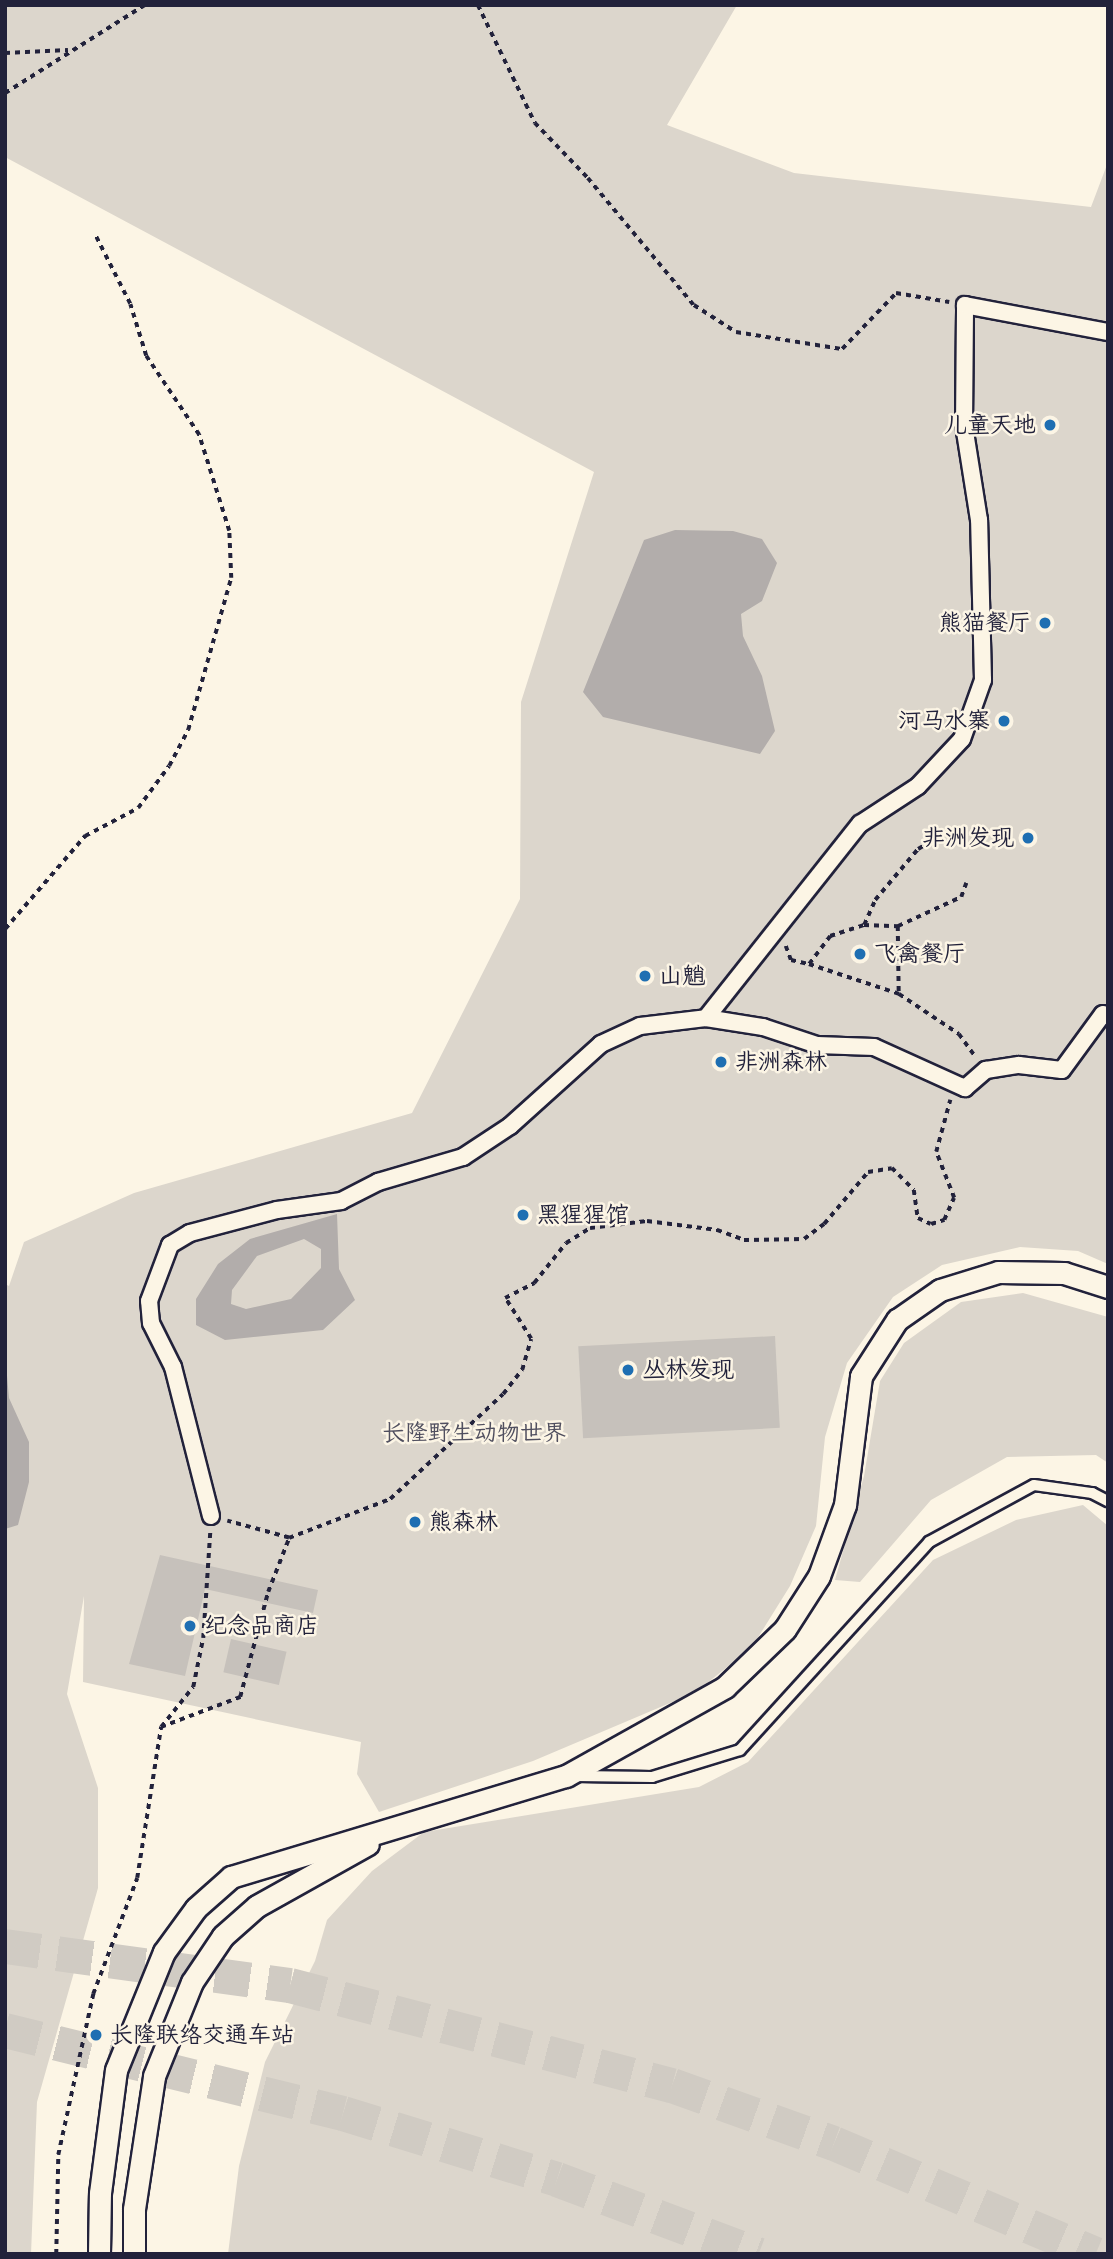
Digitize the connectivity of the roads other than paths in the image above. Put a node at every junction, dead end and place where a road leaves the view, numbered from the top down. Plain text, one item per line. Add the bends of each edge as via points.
1 (1108, 332) edge
2 (1108, 1016) edge
3 (706, 1018) junction
4 (1108, 1287) edge
5 (1108, 1501) edge
6 (211, 1516) road end
7 (566, 1776) junction
8 (391, 1831) junction
9 (99, 2254) edge
10 (134, 2254) edge

1 - 3 street via 965,305 964,425 979,520 983,680 962,739 918,786 860,824
2 - 3 street via 1103,1014 1062,1070 1019,1065 986,1070 965,1088 874,1047 817,1045 763,1027
3 - 6 street via 640,1026 601,1044 510,1126 463,1157 377,1182 341,1201 277,1209 190,1233 170,1245 155,1273 151,1324 173,1367
4 - 7 street via 1064,1273 998,1272 940,1290 897,1320 861,1376 845,1505 819,1576 785,1629 725,1688
5 - 7 lane via 1092,1493 1034,1485 929,1542 740,1750 652,1777
7 - 8 street
8 - 9 street via 231,1877 196,1908 164,1952 116,2070 100,2193
8 - 10 street via 257,1906 223,1936 192,1982 154,2076 134,2209

